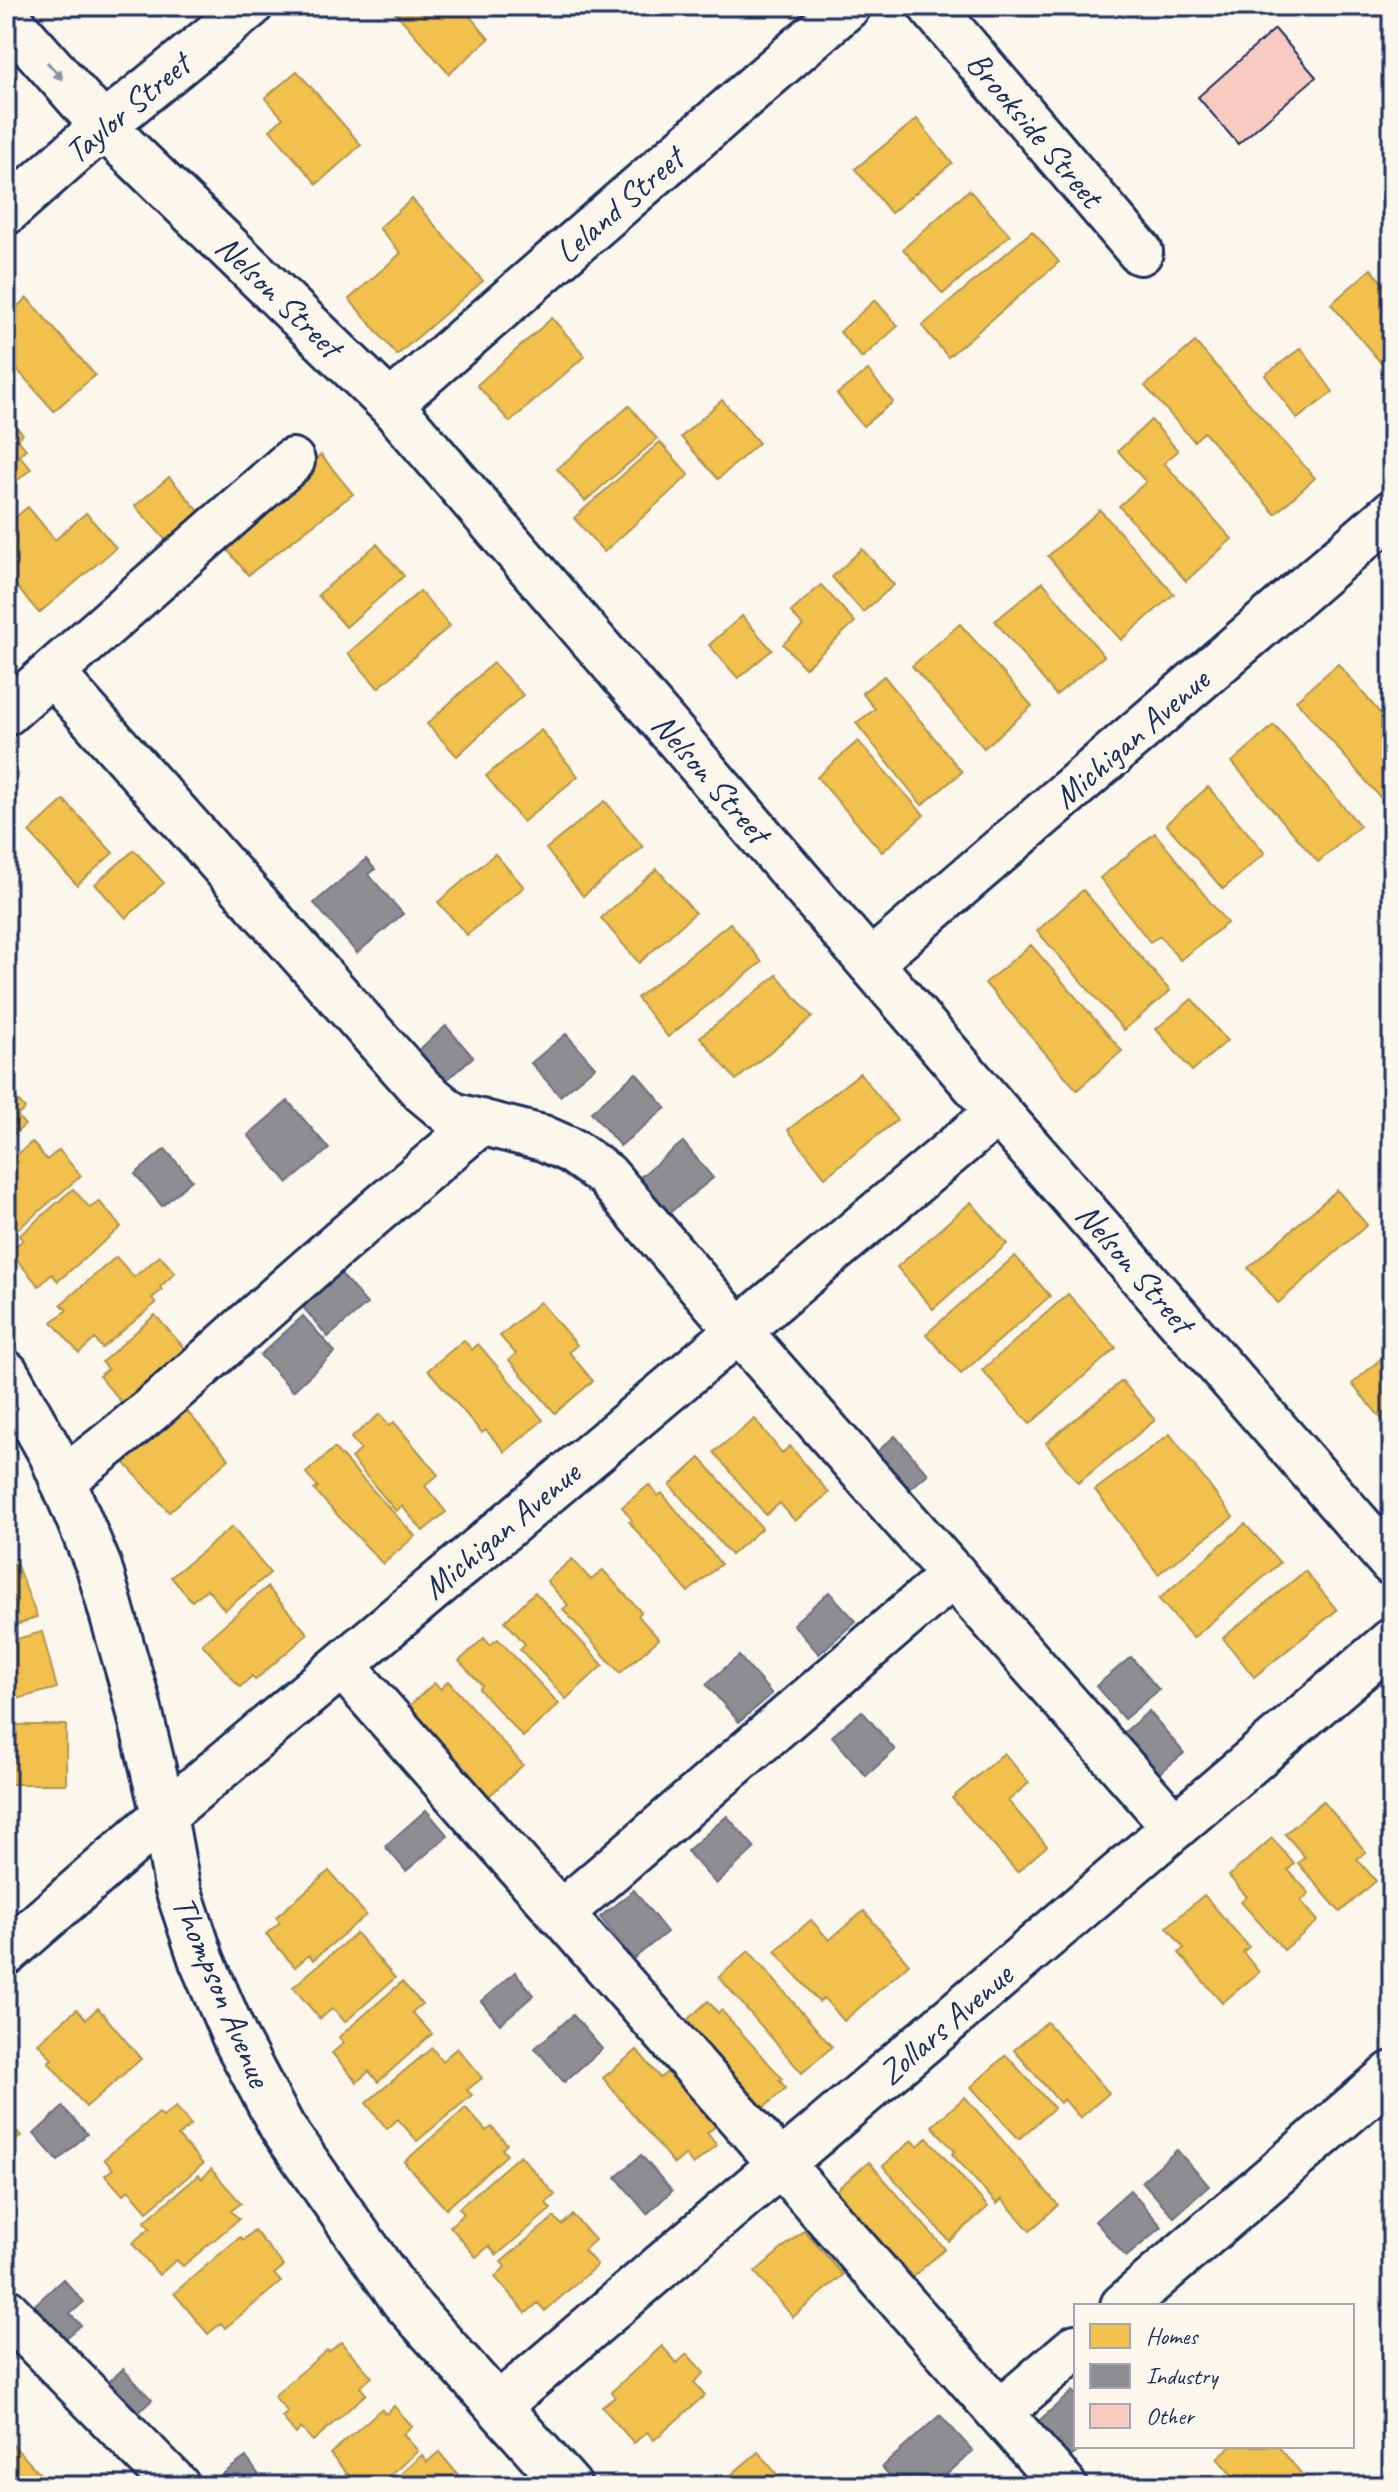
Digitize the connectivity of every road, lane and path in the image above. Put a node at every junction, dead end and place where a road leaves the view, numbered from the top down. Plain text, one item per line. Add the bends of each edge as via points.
1 (250, 6) edge
2 (848, 6) edge
3 (931, 6) edge
4 (6, 16) edge
5 (103, 126) junction
6 (6, 212) edge
7 (1140, 252) dead end
8 (390, 404) junction
9 (292, 461) dead end
10 (1392, 513) edge
11 (52, 673) junction
12 (6, 713) edge
13 (870, 963) junction
14 (998, 1112) junction
15 (481, 1122) junction
16 (738, 1330) junction
17 (6, 1373) edge
18 (62, 1480) junction
19 (1392, 1563) edge
20 (954, 1574) junction
21 (1392, 1641) edge
22 (342, 1665) junction
23 (164, 1815) junction
24 (1175, 1827) junction
25 (560, 1914) junction
26 (6, 1953) edge
27 (1392, 2074) edge
28 (781, 2164) junction
29 (1125, 2304) edge
30 (6, 2311) edge
31 (1074, 2349) edge
32 (498, 2406) junction
33 (1000, 2412) junction
34 (177, 2486) edge
35 (569, 2486) edge
36 (1064, 2486) edge

1 - 5 street, Taylor Street
2 - 8 street, Leland Street
3 - 7 street, Brookside Street
4 -> 5 street, Nelson Street
5 - 6 street, Taylor Street
5 - 8 street, Nelson Street
8 - 13 street, Nelson Street
9 - 11 street
10 - 13 street, Michigan Avenue
11 - 12 street
11 - 15 street via 422,1090 452,1115
13 - 14 street, Nelson Street
14 - 16 street, Michigan Avenue
14 - 19 street, Nelson Street
15 - 16 street via 543,1138 606,1175
15 - 18 street via 194,1374
16 - 20 street
16 - 22 street, Michigan Avenue
17 - 18 street, Thompson Avenue
18 - 23 street, Thompson Avenue via 99,1567
20 - 24 street
20 - 25 street
21 - 24 street, Zollars Avenue
22 - 23 street, Michigan Avenue
22 - 25 street
23 - 26 street, Michigan Avenue
23 - 32 street, Thompson Avenue via 177,1886 202,1961 282,2127 403,2300
24 - 28 street, Zollars Avenue
25 - 28 street
27 - 29 street
28 - 32 street, Zollars Avenue
28 - 33 street
30 - 34 street
31 - 33 street
32 - 35 street, Thompson Avenue
33 - 36 street

